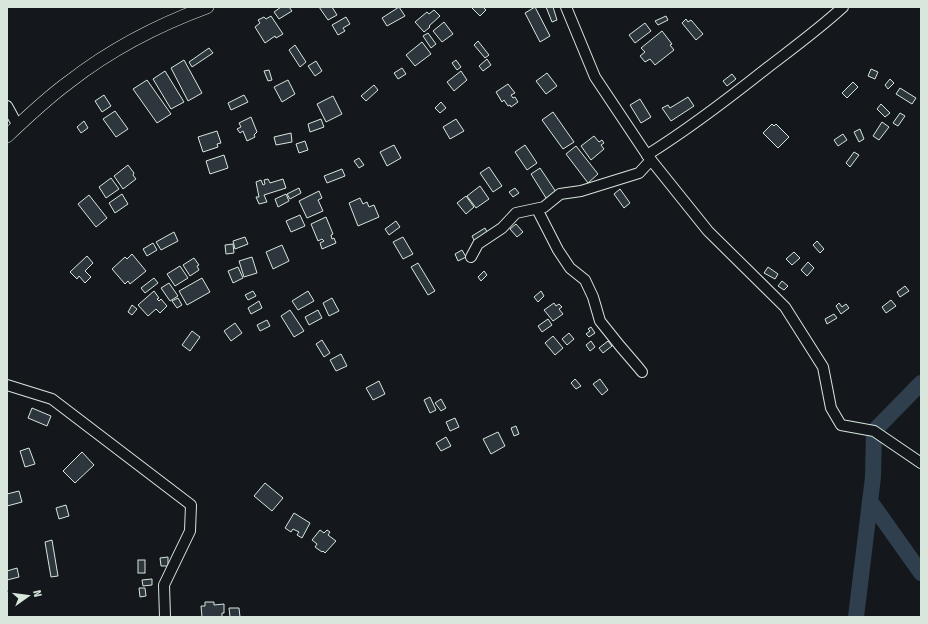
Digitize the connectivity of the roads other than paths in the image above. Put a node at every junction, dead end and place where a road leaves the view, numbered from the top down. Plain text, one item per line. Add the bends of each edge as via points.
1 (205, 7) edge
2 (566, 7) edge
3 (843, 7) edge
4 (7, 106) edge
5 (18, 126) junction
6 (7, 136) edge
7 (649, 158) junction
8 (537, 209) junction
9 (470, 257) dead end
10 (642, 372) dead end
11 (7, 385) edge
12 (921, 464) edge
13 (165, 617) edge

1 - 5 main road via 164,24 94,63 36,108
2 - 7 street via 595,77
3 - 7 street via 818,29
4 - 5 street
5 - 6 main road
7 - 8 street via 639,173 581,191 560,194 544,207
7 - 12 street via 708,231 785,307 823,367 831,408 841,425 874,431
8 - 9 street via 516,213 502,228 478,244
8 - 10 street via 570,268 585,280 600,321
11 - 13 street via 52,400 190,505 190,531 164,585

